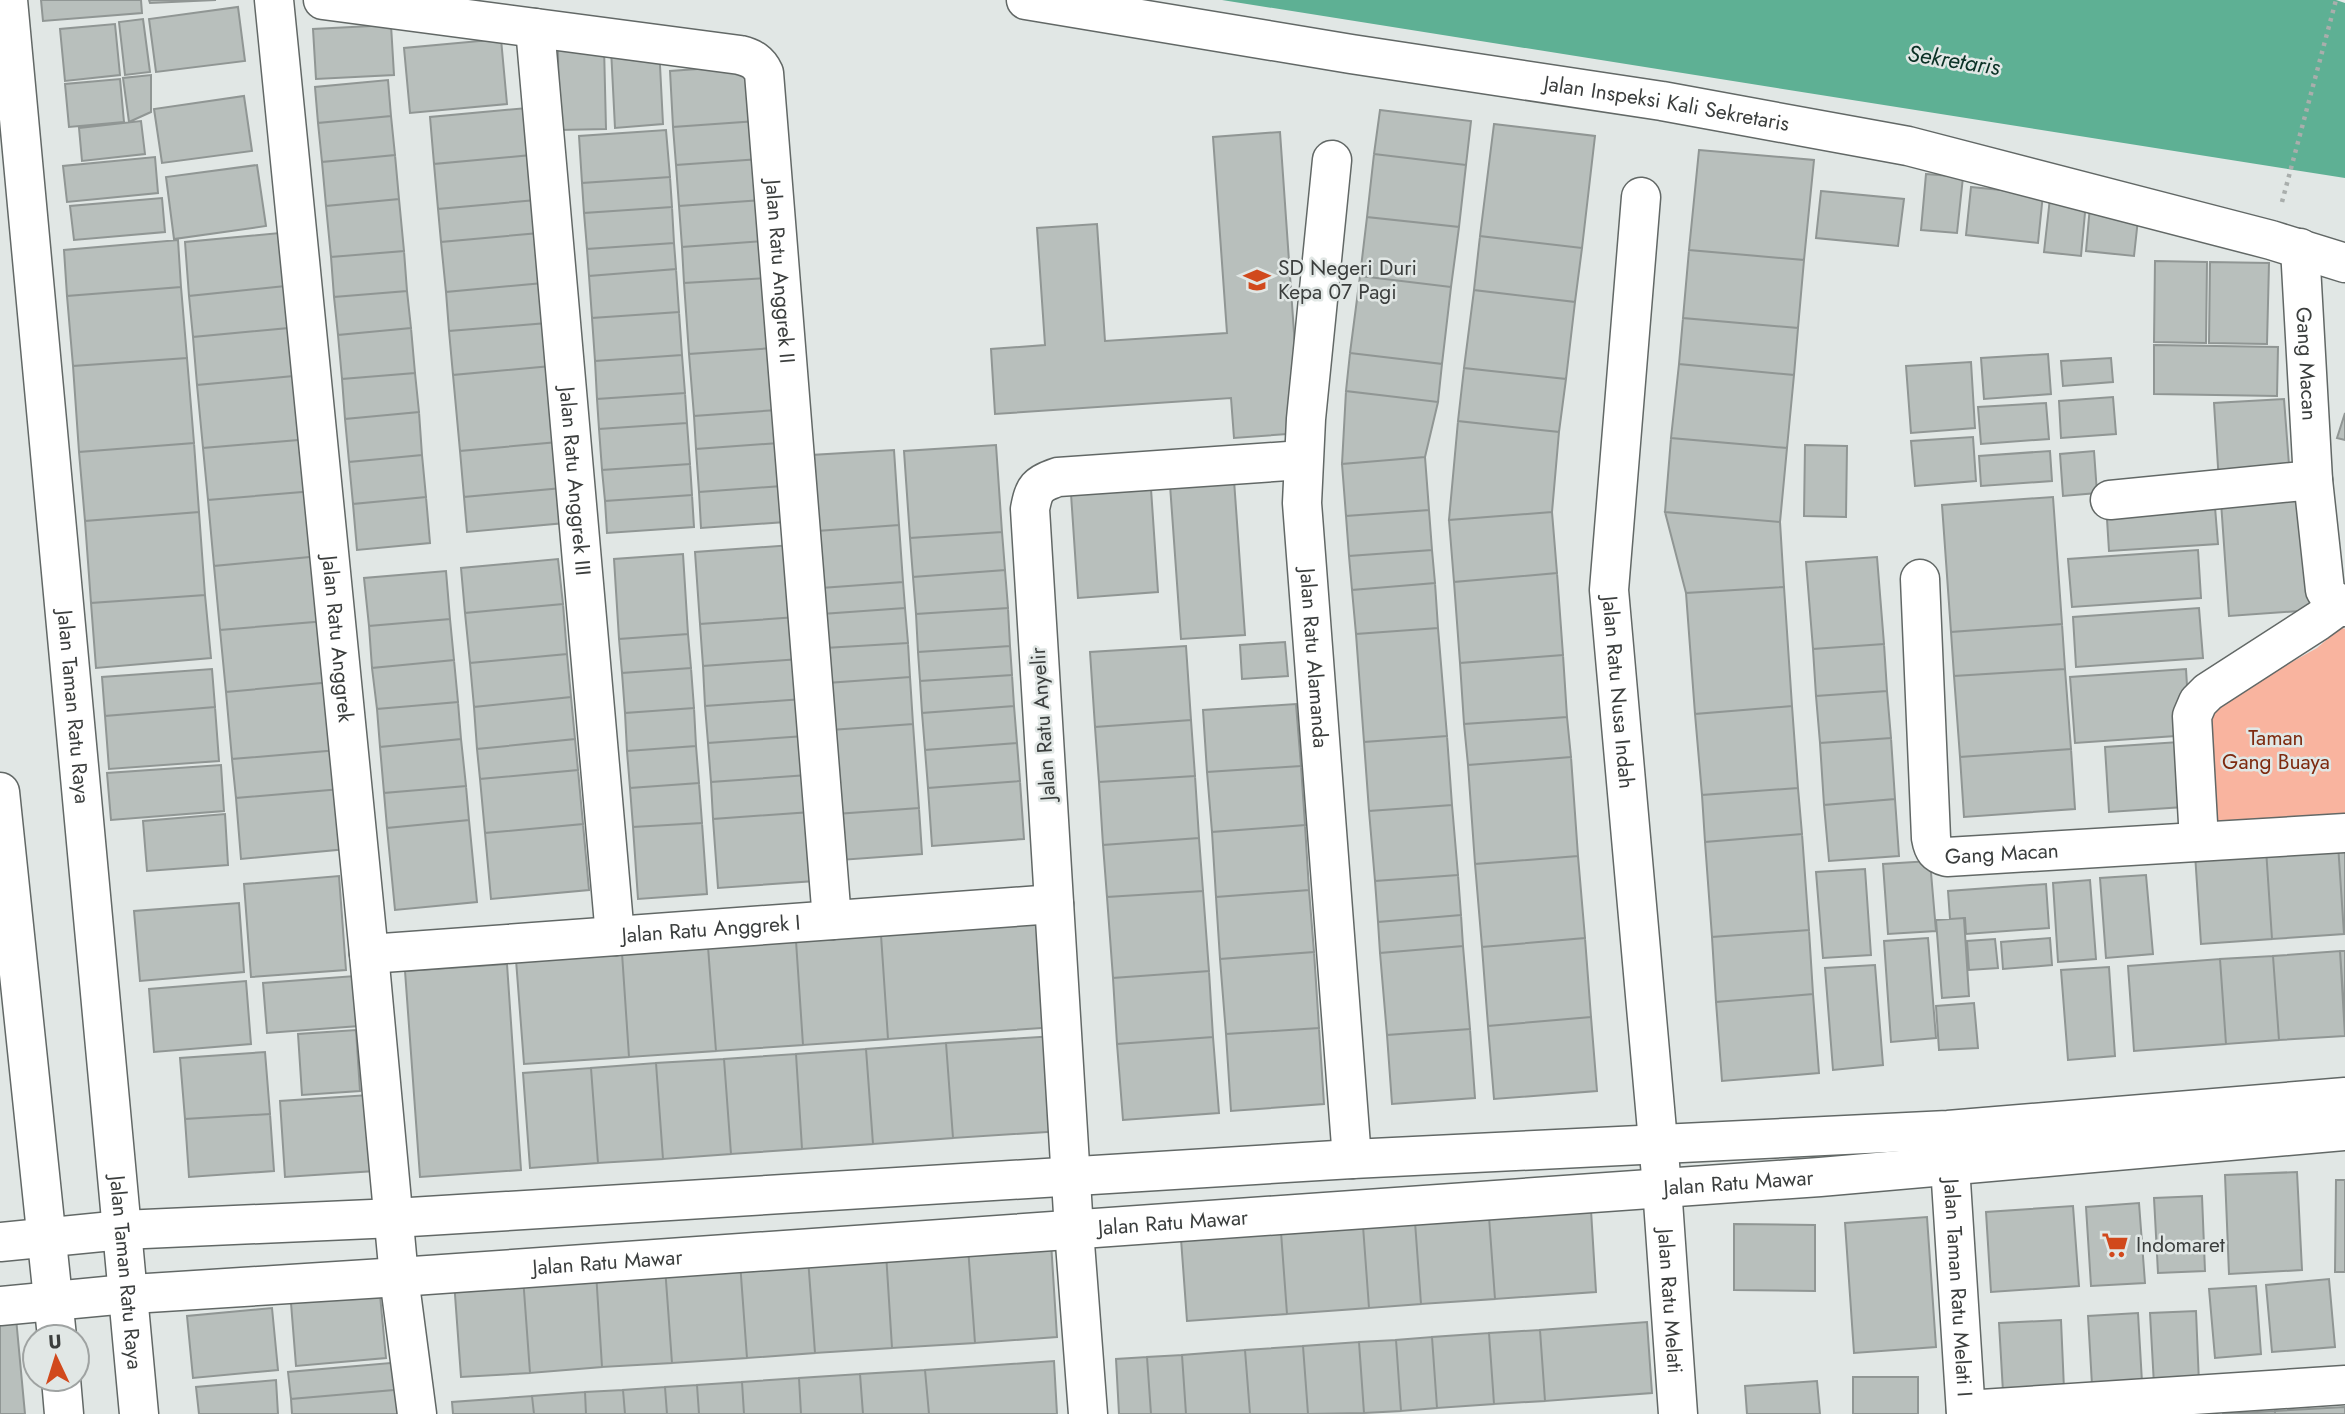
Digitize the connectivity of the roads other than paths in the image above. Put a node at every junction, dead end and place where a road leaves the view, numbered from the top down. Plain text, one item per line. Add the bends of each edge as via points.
1 (8, 0) edge
2 (274, 0) edge
3 (323, 0) edge
4 (1026, 0) edge
5 (535, 28) junction
6 (1332, 160) dead end
7 (1641, 197) dead end
8 (2300, 248) junction
9 (2345, 263) edge
10 (1302, 460) junction
11 (2313, 480) junction
12 (2110, 500) dead end
13 (1920, 579) dead end
14 (2342, 606) edge
15 (0, 792) edge
16 (2345, 833) edge
17 (2199, 841) junction
18 (1054, 904) junction
19 (832, 920) junction
20 (7, 936) edge
21 (615, 936) junction
22 (369, 954) junction
23 (2345, 1097) edge
24 (2345, 1132) edge
25 (1658, 1145) junction
26 (1352, 1159) junction
27 (1950, 1166) junction
28 (1071, 1175) junction
29 (1662, 1187) junction
30 (394, 1218) junction
31 (1074, 1230) junction
32 (116, 1231) junction
33 (53, 1237) junction
34 (0, 1242) edge
35 (399, 1277) junction
36 (122, 1295) junction
37 (0, 1306) edge
38 (59, 1313) edge
39 (2345, 1385) edge
40 (62, 1393) edge
41 (1966, 1412) edge
42 (64, 1414) edge
43 (139, 1414) edge
44 (416, 1414) edge
45 (1088, 1414) edge
46 (1678, 1414) edge

1 - 32 street, Jalan Taman Ratu Raya
2 - 22 street, Jalan Ratu Anggrek
3 - 5 street, Jalan Ratu Anggrek II
4 - 8 street, Jalan Inspeksi Kali Sekretaris via 1662,101 1908,146
5 - 19 street, Jalan Ratu Anggrek II via 740,55 756,61 764,73
5 - 21 street, Jalan Ratu Anggrek III
6 - 10 street, Jalan Ratu Alamanda
7 - 25 street, Jalan Ratu Nusa Indah via 1609,590
8 - 9 street, Jalan Inspeksi Kali Sekretaris
8 - 11 street, Gang Macan
10 - 18 street, Jalan Ratu Anyelir via 1058,477 1034,491 1030,509
10 - 26 street, Jalan Ratu Alamanda
11 - 12 street
11 - 14 street, Gang Macan via 2325,590
13 - 17 street, Gang Macan via 1931,838 1938,854
14 - 17 street via 2198,702 2192,716
15 - 20 street
16 - 17 street, Gang Macan
18 - 19 street, Jalan Ratu Anggrek I
18 - 28 street, Jalan Ratu Anyelir
19 - 21 street, Jalan Ratu Anggrek I
20 - 33 street
21 - 22 street, Jalan Ratu Anggrek I
22 - 30 street, Jalan Ratu Anggrek
23 - 25 street, Jalan Ratu Mawar via 1948,1129
24 - 27 street, Jalan Ratu Mawar
25 - 26 street, Jalan Ratu Mawar
25 - 29 street, Jalan Ratu Nusa Indah
26 - 28 street, Jalan Ratu Mawar
27 - 29 street, Jalan Ratu Mawar
27 - 41 street, Jalan Taman Ratu Melati I
28 - 30 street, Jalan Ratu Mawar
28 - 31 street, Jalan Ratu Anyelir
29 - 31 street, Jalan Ratu Mawar
29 - 46 street, Jalan Ratu Melati
30 - 32 street, Jalan Ratu Mawar
30 - 35 street, Jalan Ratu Anggrek
31 - 35 street, Jalan Ratu Mawar
31 - 45 street, Jalan Ratu Anyelir
32 - 33 street, Jalan Ratu Mawar
32 - 36 street, Jalan Taman Ratu Raya
33 - 34 street, Jalan Ratu Mawar
33 - 38 street
35 - 36 street, Jalan Ratu Mawar
35 - 44 street, Jalan Ratu Anggrek
36 - 38 street, Jalan Ratu Mawar
36 - 43 street, Jalan Taman Ratu Raya
37 - 38 street, Jalan Ratu Mawar
39 - 41 street, Jalan Taman Ratu Melati I
40 - 42 street

